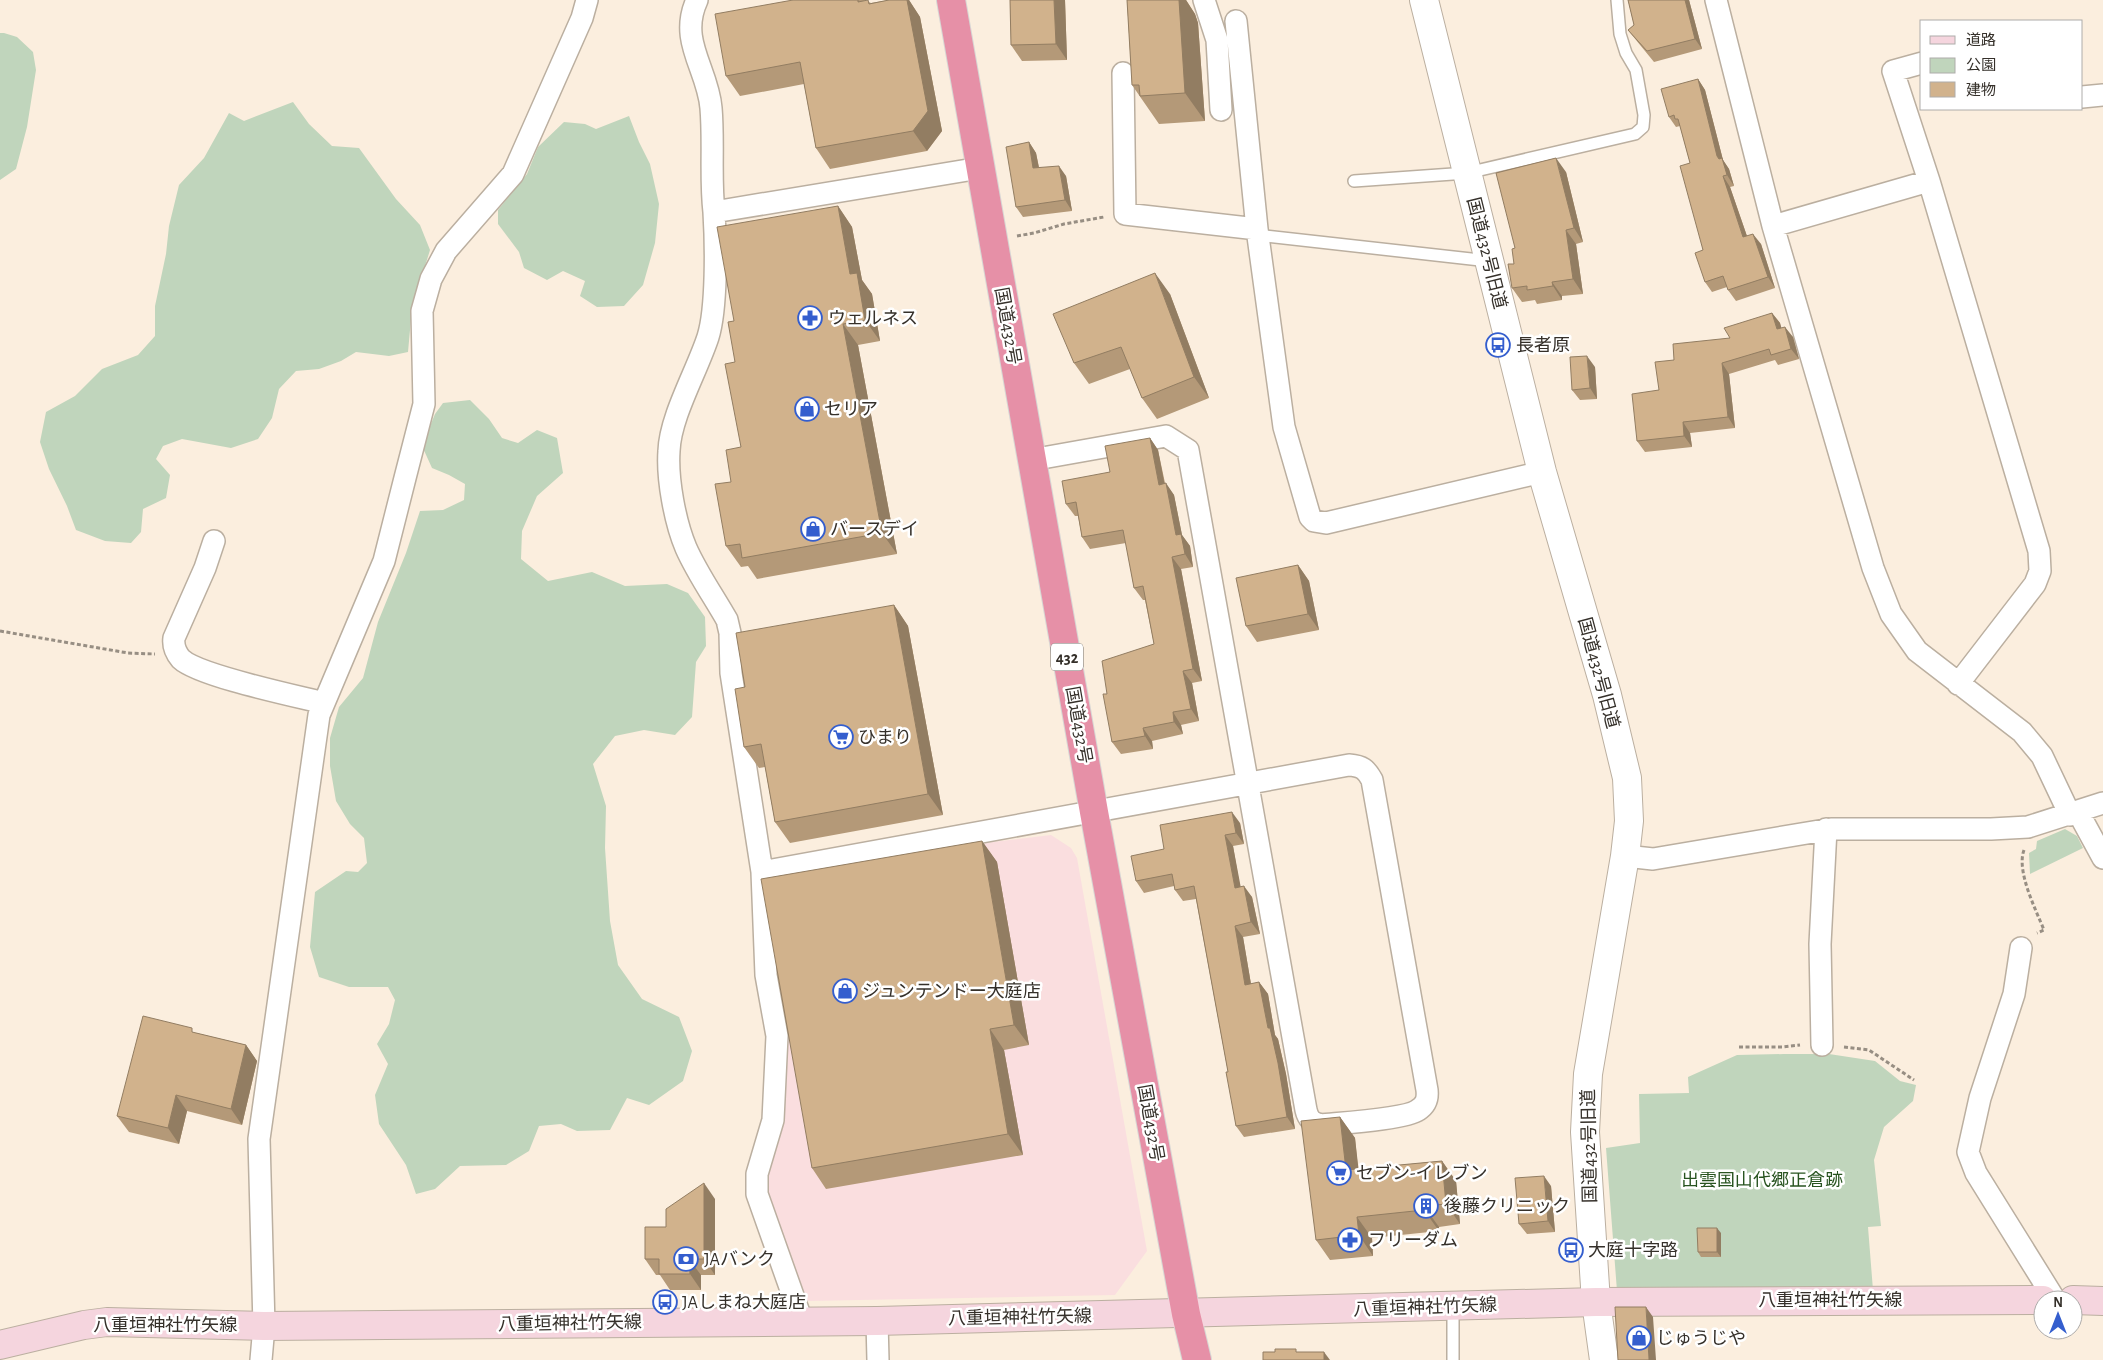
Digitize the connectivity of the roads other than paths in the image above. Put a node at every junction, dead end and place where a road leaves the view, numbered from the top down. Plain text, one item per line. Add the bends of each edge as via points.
1 (587, 0) edge
2 (697, 0) edge
3 (951, 0) edge
4 (1204, 0) edge
5 (1424, 0) edge
6 (1618, 0) edge
7 (1716, 0) edge
8 (1236, 21) dead end
9 (1920, 64) edge
10 (1123, 73) dead end
11 (2103, 95) edge
12 (2083, 97) edge
13 (1220, 110) dead end
14 (980, 168) junction
15 (1468, 173) junction
16 (1354, 181) dead end
17 (1929, 181) junction
18 (714, 212) junction
19 (1774, 226) junction
20 (1257, 232) junction
21 (1489, 261) junction
22 (1031, 460) junction
23 (1542, 472) junction
24 (214, 541) dead end
25 (1958, 684) junction
26 (324, 703) junction
27 (1248, 784) junction
28 (2103, 803) edge
29 (1094, 812) junction
30 (2074, 813) junction
31 (1826, 830) junction
32 (1625, 856) junction
33 (2103, 858) edge
34 (762, 872) junction
35 (2021, 948) road end
36 (1822, 1045) dead end
37 (2049, 1290) edge
38 (2033, 1300) edge
39 (2083, 1300) edge
40 (2103, 1301) edge
41 (1596, 1302) junction
42 (1453, 1306) junction
43 (1186, 1314) junction
44 (802, 1321) junction
45 (877, 1321) junction
46 (264, 1326) junction
47 (0, 1345) edge
48 (261, 1360) edge
49 (878, 1360) edge
50 (1197, 1360) edge
51 (1453, 1360) edge
52 (1604, 1360) edge

1 - 26 street via 513,174 446,251 431,279 422,311 424,404 410,460 384,561
2 - 18 street via 690,24 693,50 711,108
3 - 14 highway, 国道432号 / 432
4 - 13 street via 1217,40
5 - 15 street, 国道432号旧道
6 - 15 lane via 1620,34 1636,70 1643,127 1635,134
7 - 19 street
8 - 20 street
9 - 17 street via 1893,71
10 - 20 street via 1124,214
11 - 12 street
14 - 18 street
14 - 22 highway, 国道432号 / 432
15 - 16 lane
15 - 21 street, 国道432号旧道
17 - 19 street
17 - 25 street via 2039,551 2040,571 2035,584
18 - 34 street via 713,300 708,335 672,431 668,452 679,528 687,549 727,620 730,633 731,673
19 - 25 street via 1882,594 1891,614 1918,651
20 - 21 lane
20 - 23 street via 1284,427 1310,517 1314,521 1326,523
21 - 23 street, 国道432号旧道
22 - 27 street via 1166,436 1188,450
22 - 29 highway, 国道432号 / 432
23 - 32 street, 国道432号旧道 via 1607,696 1627,778 1629,820
24 - 26 street via 174,638 177,652 187,662 212,673
25 - 30 street via 2022,732 2042,756
26 - 46 street via 318,725 259,1139
27 - 27 street via 1349,765 1367,770 1372,780 1427,1090 1428,1098 1417,1111 1321,1125 1307,1116
27 - 29 street
28 - 30 street
29 - 34 street
29 - 43 highway, 国道432号 / 432
30 - 31 street via 2028,827
30 - 33 street
31 - 32 street via 1653,859
31 - 36 street via 1820,944
32 - 41 street, 国道432号旧道 via 1588,1074 1585,1132
34 - 44 street via 766,976 777,1036 773,1120 756,1174 757,1194
35 - 37 street via 2014,994 1980,1098 1968,1152 1976,1173
38 - 41 main road, 八重垣神社竹矢線
39 - 40 main road
41 - 42 main road, 八重垣神社竹矢線
41 - 52 street, 国道432号旧道
42 - 43 main road, 八重垣神社竹矢線
42 - 51 lane
43 - 45 main road, 八重垣神社竹矢線
43 - 50 highway, 国道432号 / 432
44 - 45 main road, 八重垣神社竹矢線
44 - 46 main road, 八重垣神社竹矢線
45 - 49 street
46 - 47 main road, 八重垣神社竹矢線 via 107,1322 84,1324
46 - 48 street

